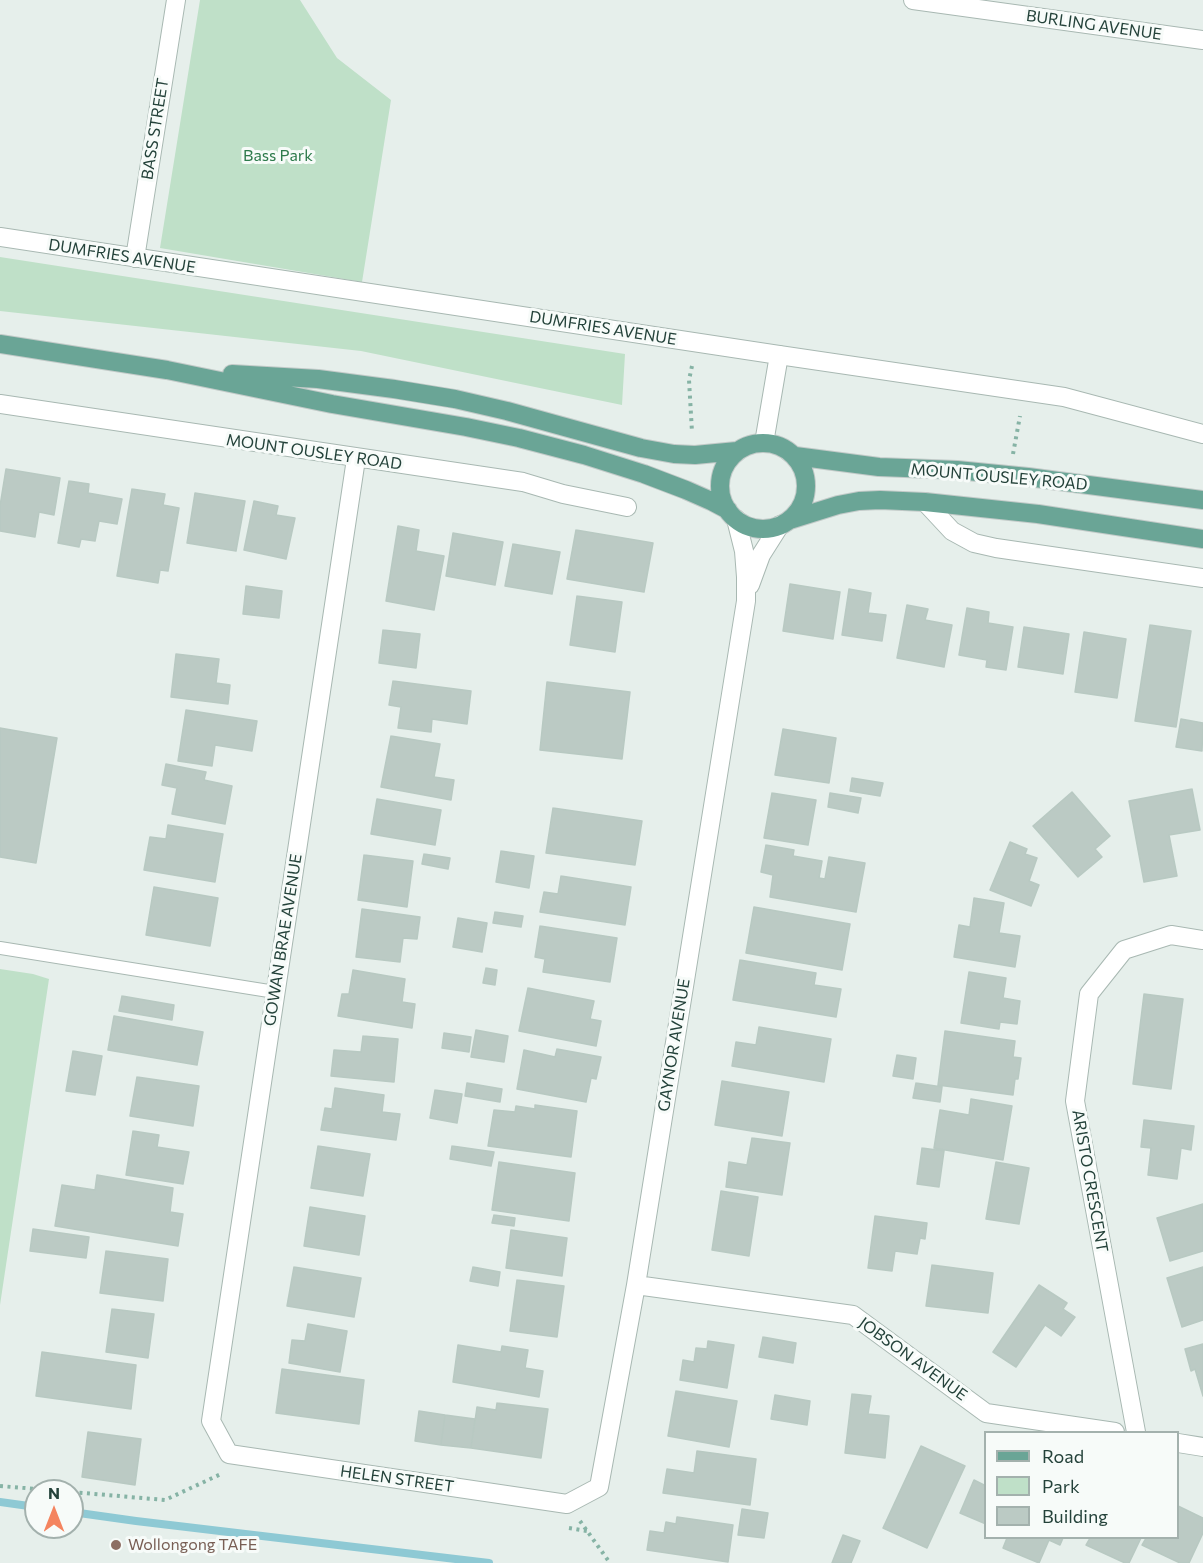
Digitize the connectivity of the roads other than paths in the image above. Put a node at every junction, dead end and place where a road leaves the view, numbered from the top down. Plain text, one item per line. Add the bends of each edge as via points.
1 (176, 0) edge
2 (913, 0) edge
3 (1203, 40) edge
4 (0, 237) edge
5 (135, 258) junction
6 (0, 344) edge
7 (779, 355) junction
8 (167, 370) junction
9 (0, 404) edge
10 (1203, 434) edge
11 (764, 443) junction
12 (737, 451) junction
13 (795, 456) junction
14 (356, 459) junction
15 (1203, 500) edge
16 (925, 502) junction
17 (627, 507) dead end
18 (732, 515) junction
19 (785, 523) junction
20 (1203, 539) edge
21 (1203, 578) edge
22 (746, 601) junction
23 (1203, 940) edge
24 (0, 948) edge
25 (276, 992) junction
26 (636, 1285) junction
27 (211, 1421) joint
28 (1108, 1431) edge
29 (1136, 1431) edge
30 (1179, 1443) edge
31 (1203, 1447) edge
32 (599, 1487) joint

1 - 5 street, BASS STREET
2 - 3 street, BURLING AVENUE
4 - 5 street, DUMFRIES AVENUE
5 - 7 street, DUMFRIES AVENUE
6 - 8 main road
7 - 10 street, DUMFRIES AVENUE via 1064,397
7 - 11 street
8 - 12 main road via 318,379 394,389 507,411 657,452 695,455
8 - 18 main road via 519,438 644,474 702,497
9 - 14 street, MOUNT OUSLEY ROAD
11 - 12 main road
11 - 13 main road via 775,444
12 - 18 main road via 727,461 720,488
13 - 15 main road, MOUNT OUSLEY ROAD via 879,467 1028,477
13 - 19 main road via 806,476 807,488 798,511
14 - 17 street, MOUNT OUSLEY ROAD via 523,482
14 - 25 street, GOWAN BRAE AVENUE
16 - 19 main road, MOUNT OUSLEY ROAD via 859,501
16 - 20 main road, MOUNT OUSLEY ROAD via 1038,514
16 - 21 street, MOUNT OUSLEY ROAD via 952,531 974,543
18 - 19 main road via 757,528
18 - 22 street, GAYNOR AVENUE via 744,551
19 - 22 street, GAYNOR AVENUE via 761,555
22 - 26 street, GAYNOR AVENUE
23 - 29 street, ARISTO CRESCENT via 1171,935 1124,950 1089,994 1075,1101
24 - 25 lane
25 - 27 street, GOWAN BRAE AVENUE
26 - 28 street, JOBSON AVENUE via 853,1315 986,1413
26 - 32 street, GAYNOR AVENUE
27 - 32 street, HELEN STREET via 230,1454 567,1504
30 - 31 street

